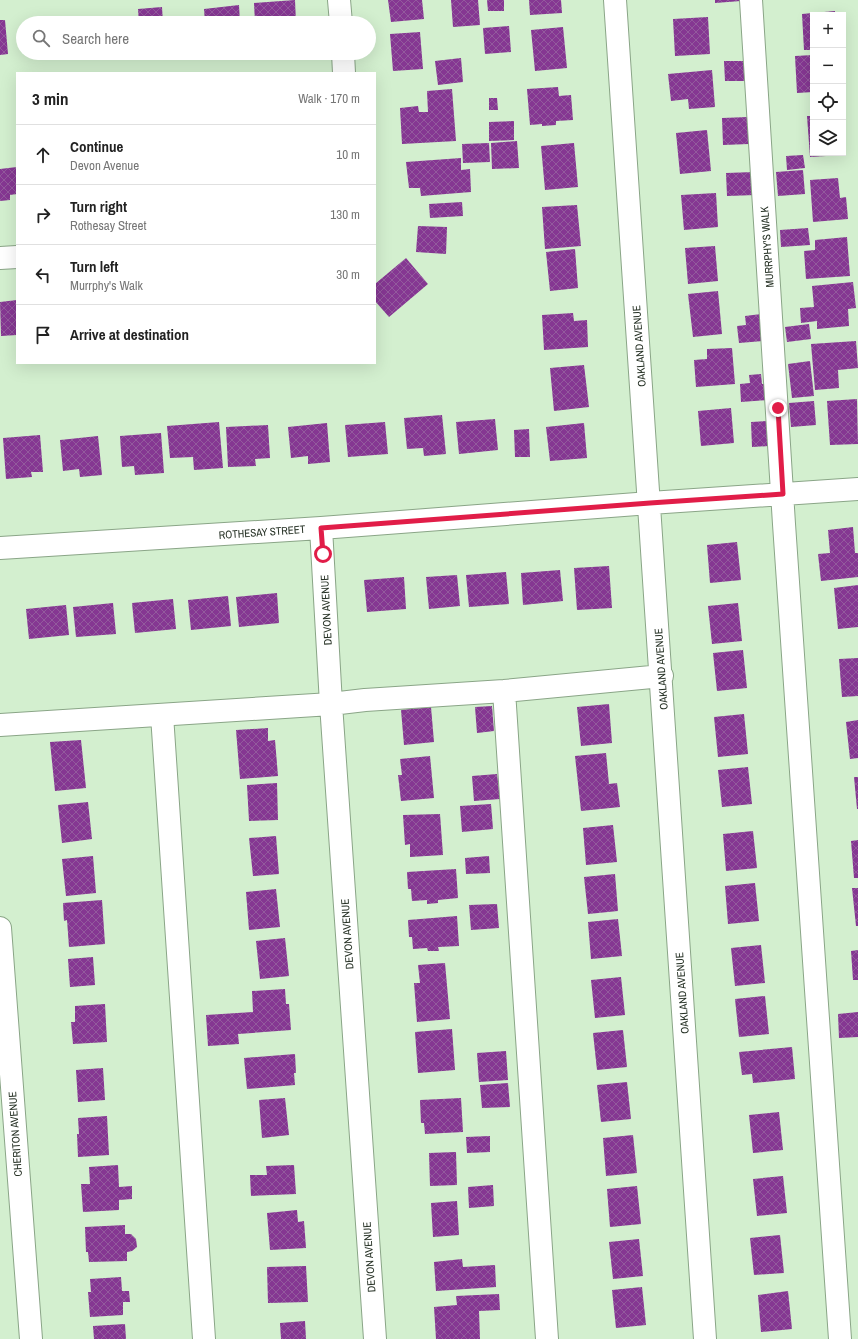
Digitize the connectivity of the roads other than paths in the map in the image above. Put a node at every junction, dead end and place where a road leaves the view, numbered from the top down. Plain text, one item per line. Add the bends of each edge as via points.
1 (339, 0) edge
2 (615, 0) edge
3 (751, 0) edge
4 (340, 16) edge
5 (343, 60) edge
6 (344, 72) edge
7 (16, 257) edge
8 (0, 258) edge
9 (858, 489) edge
10 (783, 494) junction
11 (650, 503) junction
12 (321, 528) junction
13 (0, 548) edge
14 (662, 676) junction
15 (504, 691) junction
16 (331, 704) junction
17 (162, 715) junction
18 (0, 724) edge
19 (0, 928) edge
20 (31, 1339) edge
21 (204, 1339) edge
22 (375, 1339) edge
23 (547, 1339) edge
24 (705, 1339) edge
25 (840, 1339) edge

1 - 4 street
2 - 11 street, OAKLAND AVENUE
3 - 10 street, MURRPHY'S WALK
5 - 6 street
7 - 8 street
9 - 10 street, ROTHESAY STREET
10 - 11 street, ROTHESAY STREET
10 - 25 street, MURRPHY'S WALK
11 - 12 street, ROTHESAY STREET
11 - 14 street, OAKLAND AVENUE
12 - 13 street, ROTHESAY STREET
12 - 16 street, DEVON AVENUE
14 - 15 street
14 - 24 street, OAKLAND AVENUE
15 - 16 street
15 - 23 street
16 - 17 street
16 - 22 street, DEVON AVENUE
17 - 18 street
17 - 21 street
19 - 20 street, CHERITON AVENUE

